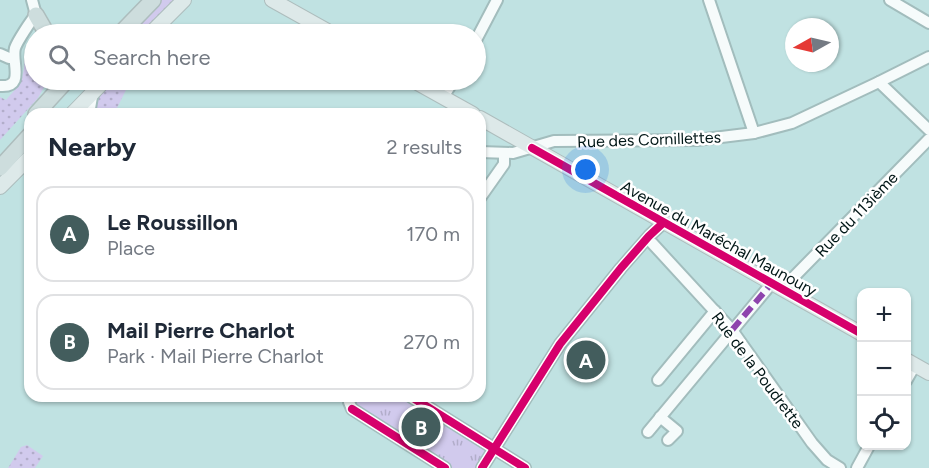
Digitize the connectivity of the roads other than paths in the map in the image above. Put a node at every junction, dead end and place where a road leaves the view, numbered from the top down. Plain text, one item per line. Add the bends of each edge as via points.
1 (153, 0) edge
2 (184, 0) edge
3 (272, 0) edge
4 (497, 0) edge
5 (709, 0) edge
6 (890, 0) edge
7 (34, 8) edge
8 (130, 17) edge
9 (929, 23) edge
10 (29, 24) edge
11 (42, 24) edge
12 (160, 24) edge
13 (315, 24) edge
14 (484, 24) edge
15 (23, 35) edge
16 (0, 54) edge
17 (15, 57) junction
18 (929, 57) edge
19 (879, 82) junction
20 (0, 86) edge
21 (49, 90) edge
22 (58, 90) edge
23 (71, 90) edge
24 (95, 90) edge
25 (97, 90) edge
26 (430, 90) edge
27 (448, 90) edge
28 (443, 97) junction
29 (38, 108) edge
30 (42, 108) edge
31 (54, 108) edge
32 (78, 108) edge
33 (90, 108) edge
34 (462, 108) edge
35 (486, 121) edge
36 (24, 128) edge
37 (929, 130) edge
38 (24, 131) edge
39 (754, 133) junction
40 (929, 139) edge
41 (519, 140) junction
42 (532, 148) junction
43 (486, 152) edge
44 (504, 153) junction
45 (0, 154) edge
46 (24, 163) edge
47 (0, 168) edge
48 (0, 187) edge
49 (486, 190) edge
50 (643, 211) junction
51 (663, 223) junction
52 (651, 239) junction
53 (777, 286) junction
54 (715, 311) junction
55 (732, 330) junction
56 (857, 332) edge
57 (911, 363) edge
58 (929, 373) edge
59 (658, 380) dead end
60 (349, 402) edge
61 (420, 402) edge
62 (660, 417) junction
63 (648, 432) dead end
64 (668, 440) dead end
65 (494, 449) junction
66 (867, 450) edge
67 (446, 468) edge
68 (482, 468) edge
69 (525, 468) edge
70 (840, 468) edge
71 (857, 468) edge

1 - 8 highway
2 - 12 main road
3 - 13 main road
4 - 14 street
5 - 39 street
6 - 9 street
7 - 10 street
7 - 11 highway
15 - 17 street via 15,46
16 - 17 street
17 - 20 street via 14,81 9,86
18 - 19 street, Rue des Cornillettes
19 - 37 street
19 - 39 street, Rue des Cornillettes via 792,123
21 - 29 highway
22 - 30 highway
23 - 31 highway
24 - 32 main road
25 - 33 street
26 - 28 main road
27 - 28 street
28 - 34 main road
35 - 41 main road, Avenue du Maréchal Maunoury
36 - 45 highway
38 - 47 highway
39 - 42 street, Rue des Cornillettes via 697,140 554,141
40 - 53 street, Rue du 113ième
41 - 42 main road, Avenue du Maréchal Maunoury
41 - 44 street
42 - 44 street, Rue des Cornillettes
42 - 50 main road, Avenue du Maréchal Maunoury
43 - 44 street, Rue des Cornillettes
44 - 49 street via 504,164
46 - 48 main road
50 - 51 main road, Avenue du Maréchal Maunoury
50 - 52 street
51 - 52 street
51 - 53 main road, Avenue du Maréchal Maunoury
52 - 54 street, Rue de la Poudrette
52 - 65 street via 560,345
53 - 55 street, Rue du 113ième
53 - 56 main road, Avenue du Maréchal Maunoury
54 - 55 street, Rue de la Poudrette
54 - 59 street
55 - 62 street, Rue du 113ième
55 - 70 street, Rue de la Poudrette via 812,443
57 - 58 main road
60 - 67 street via 352,409
61 - 65 street
62 - 63 street, Rue du 113ième
62 - 64 street via 676,431
65 - 68 street
65 - 69 street
66 - 71 street

